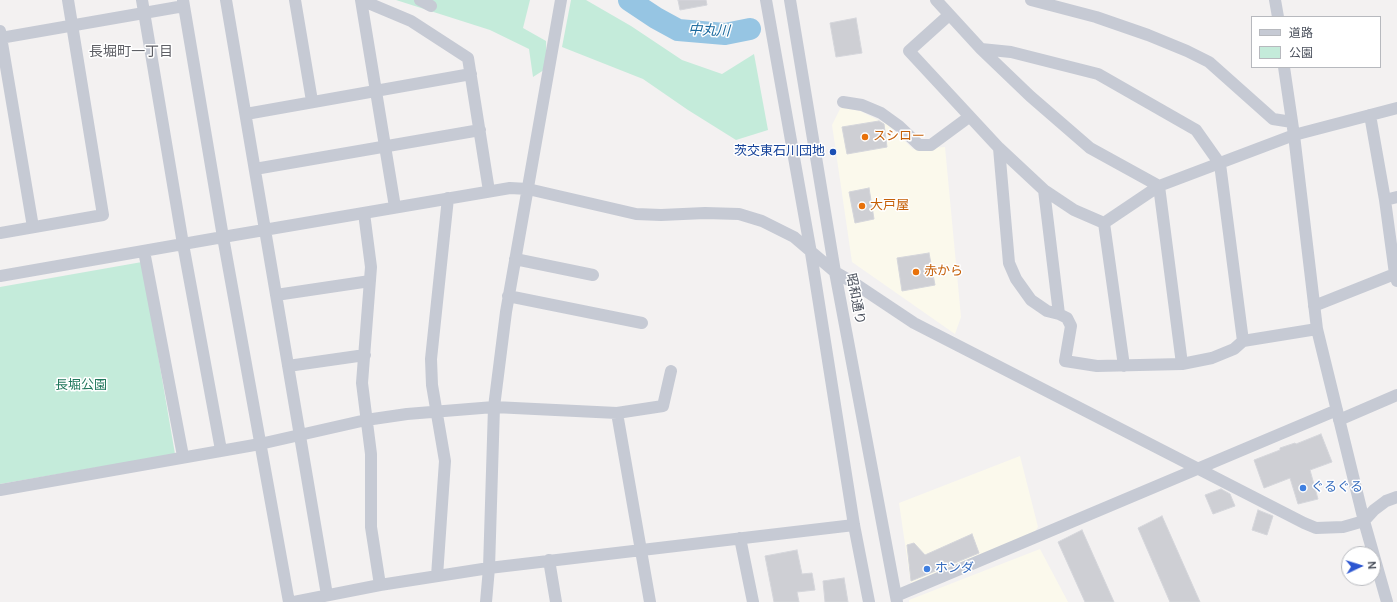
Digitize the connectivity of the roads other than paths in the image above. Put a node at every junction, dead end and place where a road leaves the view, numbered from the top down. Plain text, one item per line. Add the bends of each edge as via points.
1 (68, 0) edge
2 (142, 0) edge
3 (226, 0) edge
4 (295, 0) edge
5 (361, 0) edge
6 (420, 0) edge
7 (562, 0) edge
8 (766, 0) edge
9 (790, 0) edge
10 (936, 0) edge
11 (1031, 0) edge
12 (184, 3) edge
13 (431, 6) dead end
14 (144, 12) junction
15 (949, 15) junction
16 (72, 25) junction
17 (0, 35) edge
18 (981, 49) junction
19 (1284, 68) edge
20 (471, 74) junction
21 (375, 91) junction
22 (312, 101) junction
23 (843, 102) dead end
24 (1397, 108) edge
25 (246, 114) junction
26 (1370, 115) junction
27 (969, 117) junction
28 (1292, 122) junction
29 (480, 130) junction
30 (1294, 135) junction
31 (386, 146) junction
32 (999, 148) junction
33 (1220, 164) junction
34 (255, 169) junction
35 (1159, 186) junction
36 (528, 189) junction
37 (1044, 190) junction
38 (490, 191) junction
39 (1397, 197) edge
40 (448, 198) junction
41 (1385, 200) junction
42 (395, 207) junction
43 (364, 213) junction
44 (1104, 223) junction
45 (33, 227) junction
46 (265, 230) junction
47 (0, 234) edge
48 (223, 237) junction
49 (183, 244) junction
50 (144, 251) junction
51 (812, 253) junction
52 (515, 259) junction
53 (835, 272) junction
54 (593, 275) dead end
55 (0, 276) edge
56 (1396, 276) edge
57 (370, 281) junction
58 (276, 295) junction
59 (508, 296) junction
60 (1314, 306) junction
61 (1059, 314) junction
62 (642, 323) dead end
63 (1317, 329) junction
64 (1243, 341) junction
65 (365, 355) junction
66 (1182, 364) junction
67 (288, 366) junction
68 (1124, 366) junction
69 (671, 371) dead end
70 (1397, 396) edge
71 (494, 407) junction
72 (436, 411) junction
73 (617, 413) junction
74 (1338, 415) junction
75 (366, 420) junction
76 (299, 434) junction
77 (260, 444) junction
78 (220, 450) junction
79 (183, 456) junction
80 (1198, 468) junction
81 (0, 490) edge
82 (1397, 497) edge
83 (1364, 520) junction
84 (854, 525) junction
85 (740, 538) junction
86 (641, 549) junction
87 (549, 560) junction
88 (489, 568) junction
89 (437, 576) junction
90 (380, 585) junction
91 (327, 595) junction
92 (897, 599) edge
93 (289, 602) edge
94 (294, 602) edge
95 (486, 602) edge
96 (556, 602) edge
97 (650, 602) edge
98 (753, 602) edge
99 (869, 602) edge
100 (1387, 602) edge

1 - 16 street
2 - 14 street
3 - 25 street
4 - 22 street
5 - 20 street via 411,21 468,58
5 - 21 street
6 - 13 street
7 - 36 street
8 - 51 street
9 - 53 street, 昭和通り
10 - 15 street
11 - 28 street via 1096,17 1187,51 1209,62 1273,119
12 - 14 street
12 - 48 street
14 - 16 street
14 - 49 street
15 - 18 street
15 - 27 street via 909,50
16 - 17 street
16 - 45 street via 103,215
17 - 45 street
18 - 33 street via 1011,52 1098,74 1196,130
18 - 35 street via 1090,148
19 - 28 street
20 - 21 street
20 - 29 street
21 - 22 street
21 - 31 street
22 - 25 street
23 - 27 street via 862,104 881,113 919,145 930,145
24 - 26 street
25 - 34 street
26 - 30 street
26 - 41 street
27 - 32 street
28 - 30 street
29 - 31 street
29 - 38 street
30 - 33 street
30 - 60 street
31 - 34 street
31 - 42 street
32 - 37 street
32 - 61 street via 1010,264 1016,279 1031,300 1047,311
33 - 35 street
33 - 64 street
34 - 46 street
35 - 44 street
35 - 66 street
36 - 38 street
36 - 51 street via 636,214 739,214 762,221 794,237
36 - 52 street
37 - 44 street via 1074,210
37 - 61 street
38 - 40 street
39 - 41 street
40 - 42 street
40 - 72 street via 431,359
41 - 56 street
42 - 43 street
43 - 46 street
43 - 57 street via 371,267
44 - 68 street
45 - 47 street
46 - 48 street
46 - 58 street
48 - 49 street
48 - 77 street
49 - 50 street
49 - 78 street
50 - 55 street
50 - 79 street
51 - 53 street
51 - 84 street
52 - 54 street
52 - 59 street
53 - 80 street via 928,330
53 - 92 street, 昭和通り
56 - 60 street
57 - 58 street
57 - 65 street
58 - 67 street
59 - 62 street
59 - 71 street
60 - 63 street
61 - 68 street via 1067,318 1071,326 1065,361 1097,366
63 - 64 street
63 - 74 street
64 - 66 street via 1234,349 1212,358
65 - 67 street
65 - 75 street via 362,383
66 - 68 street
67 - 76 street
69 - 73 street via 663,406
70 - 74 street
71 - 72 street
71 - 73 street
71 - 88 street
72 - 75 street
72 - 89 street via 445,461
73 - 86 street
74 - 80 street
74 - 83 street
75 - 76 street
75 - 90 street via 371,454 371,527
76 - 77 street
76 - 91 street
77 - 78 street
77 - 93 street
78 - 79 street
79 - 81 street
80 - 83 street via 1316,528 1343,526
80 - 92 street
82 - 83 street via 1386,501
83 - 100 street
84 - 85 street
84 - 99 street
85 - 86 street
85 - 98 street
86 - 87 street
86 - 97 street
87 - 88 street
87 - 96 street
88 - 89 street
88 - 95 street
89 - 90 street
90 - 91 street
91 - 94 street

